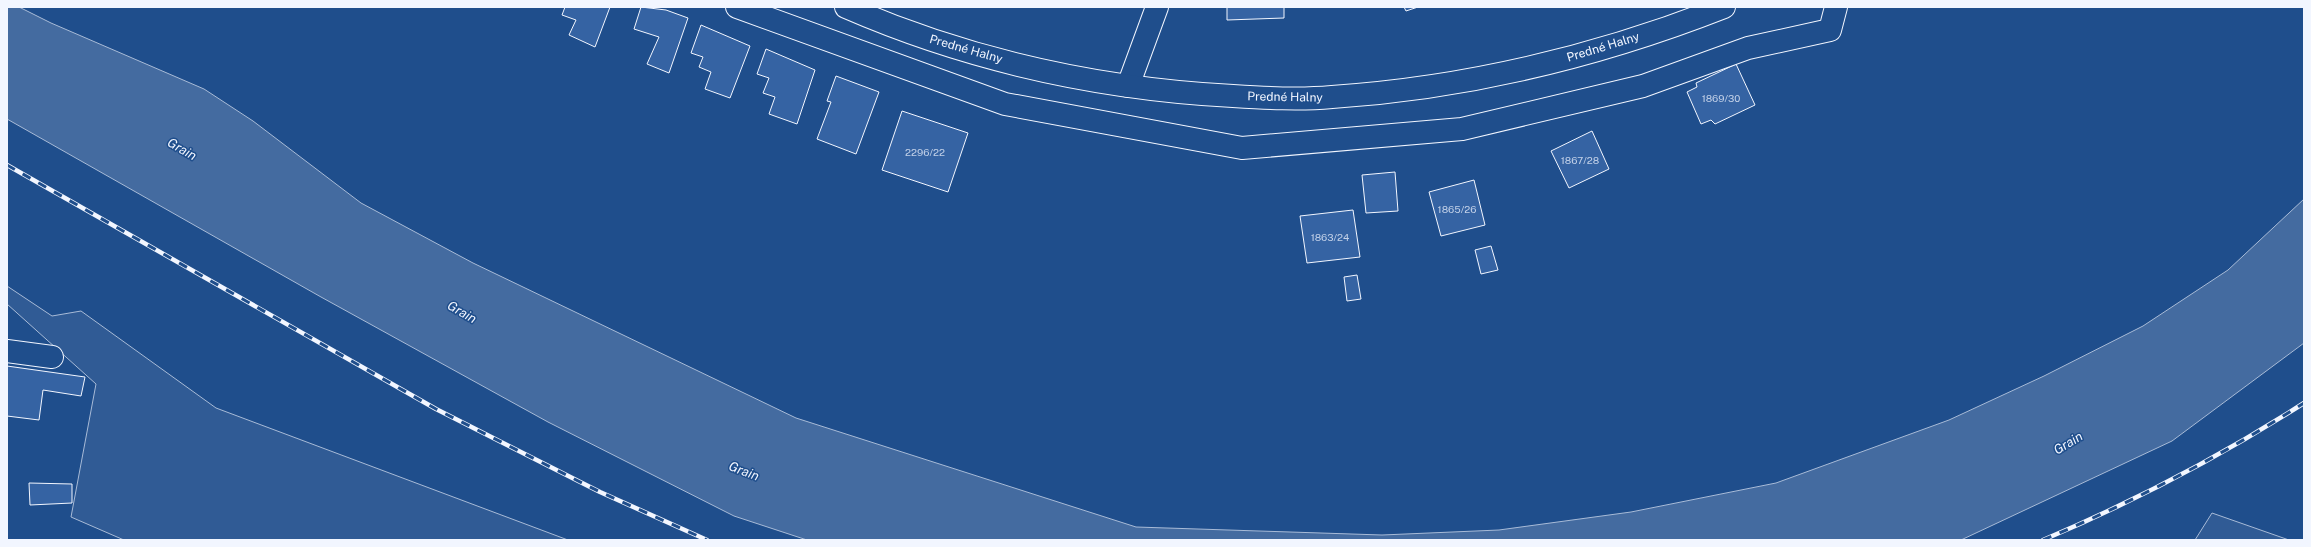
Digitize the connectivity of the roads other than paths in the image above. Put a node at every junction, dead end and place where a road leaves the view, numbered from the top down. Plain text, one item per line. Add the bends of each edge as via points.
1 (737, 7) edge
2 (846, 7) edge
3 (1157, 7) edge
4 (1724, 7) edge
5 (1836, 7) edge
6 (1128, 86) junction
7 (7, 350) edge
8 (52, 358) dead end

1 - 5 street via 1005,104 1242,148 1462,128 1643,86 1748,48 1830,30
2 - 6 street, Predné Halny via 921,37 971,52 1041,70
3 - 6 street
4 - 6 street, Predné Halny via 1688,21 1552,62 1474,79 1397,91 1331,98 1269,98 1196,94
7 - 8 street

